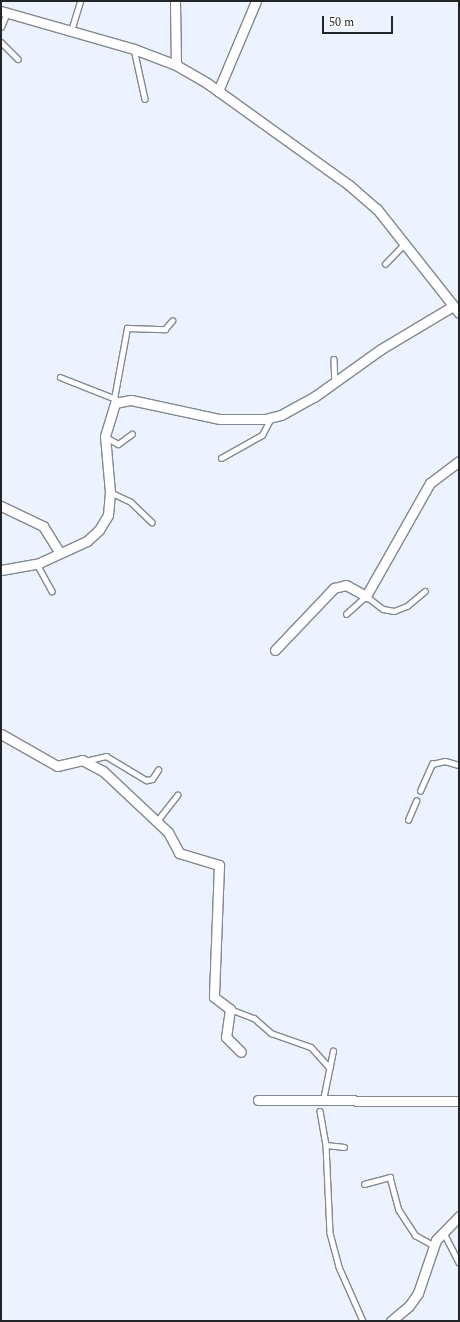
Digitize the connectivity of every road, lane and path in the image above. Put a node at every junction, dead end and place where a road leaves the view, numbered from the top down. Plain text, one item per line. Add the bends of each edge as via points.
1 (80, 1) edge
2 (175, 1) edge
3 (256, 1) edge
4 (4, 12) edge
5 (1, 27) edge
6 (71, 31) junction
7 (1, 42) edge
8 (134, 49) junction
9 (18, 59) dead end
10 (176, 65) junction
11 (218, 91) junction
12 (145, 99) dead end
13 (404, 244) junction
14 (385, 264) dead end
15 (456, 309) edge
16 (172, 321) dead end
17 (334, 359) dead end
18 (60, 377) dead end
19 (335, 383) junction
20 (116, 400) junction
21 (271, 418) junction
22 (132, 434) dead end
23 (105, 436) junction
24 (221, 458) dead end
25 (459, 461) edge
26 (110, 492) junction
27 (1, 506) edge
28 (152, 522) dead end
29 (60, 553) junction
30 (37, 564) junction
31 (1, 570) edge
32 (52, 591) dead end
33 (425, 591) dead end
34 (366, 596) junction
35 (346, 614) dead end
36 (275, 650) dead end
37 (1, 734) edge
38 (85, 760) junction
39 (459, 765) edge
40 (158, 770) dead end
41 (420, 791) dead end
42 (177, 795) dead end
43 (416, 801) dead end
44 (408, 820) dead end
45 (157, 821) junction
46 (230, 1009) junction
47 (333, 1051) dead end
48 (241, 1052) dead end
49 (330, 1068) junction
50 (258, 1100) dead end
51 (459, 1101) edge
52 (320, 1104) junction
53 (326, 1146) junction
54 (344, 1147) dead end
55 (364, 1184) dead end
56 (459, 1216) edge
57 (443, 1231) junction
58 (433, 1245) junction
59 (459, 1262) edge
60 (363, 1321) edge
61 (390, 1321) edge

1 - 6 lane
2 - 10 street
3 - 11 street
4 - 5 lane
4 - 6 street
6 - 8 street
7 - 9 lane
8 - 10 street
8 - 12 lane
10 - 11 street
11 - 13 street via 349,185 377,209
13 - 14 lane
13 - 15 street
15 - 19 street via 381,349
16 - 20 lane via 165,329 127,328
17 - 19 lane
18 - 20 lane
19 - 21 street
20 - 21 street via 220,419
20 - 23 street via 111,407
21 - 24 lane via 262,435
22 - 23 lane via 118,444
23 - 26 street
25 - 34 street via 430,484
26 - 28 lane via 131,502
26 - 29 street via 108,515 99,530 87,541
27 - 29 street via 43,526
29 - 30 street
30 - 31 street
30 - 32 lane
33 - 34 lane via 407,606 394,611 383,609
34 - 35 lane
34 - 36 street via 346,585 334,588
37 - 38 street via 57,766
38 - 40 lane via 106,756 146,780 152,779
38 - 45 street via 103,771
39 - 41 lane via 445,761 432,764
42 - 45 lane
43 - 44 lane
45 - 46 street via 179,853 214,862 220,867 214,994 216,1000
46 - 48 street via 226,1037
46 - 49 lane via 254,1018 271,1033 310,1046
47 - 49 lane
49 - 52 lane
50 - 52 street
51 - 52 street
52 - 53 lane
53 - 54 lane
53 - 60 lane via 330,1233 339,1267
55 - 58 lane via 390,1177 398,1210 415,1235
56 - 57 street
57 - 58 street
57 - 59 lane
58 - 61 street via 418,1293 409,1306

